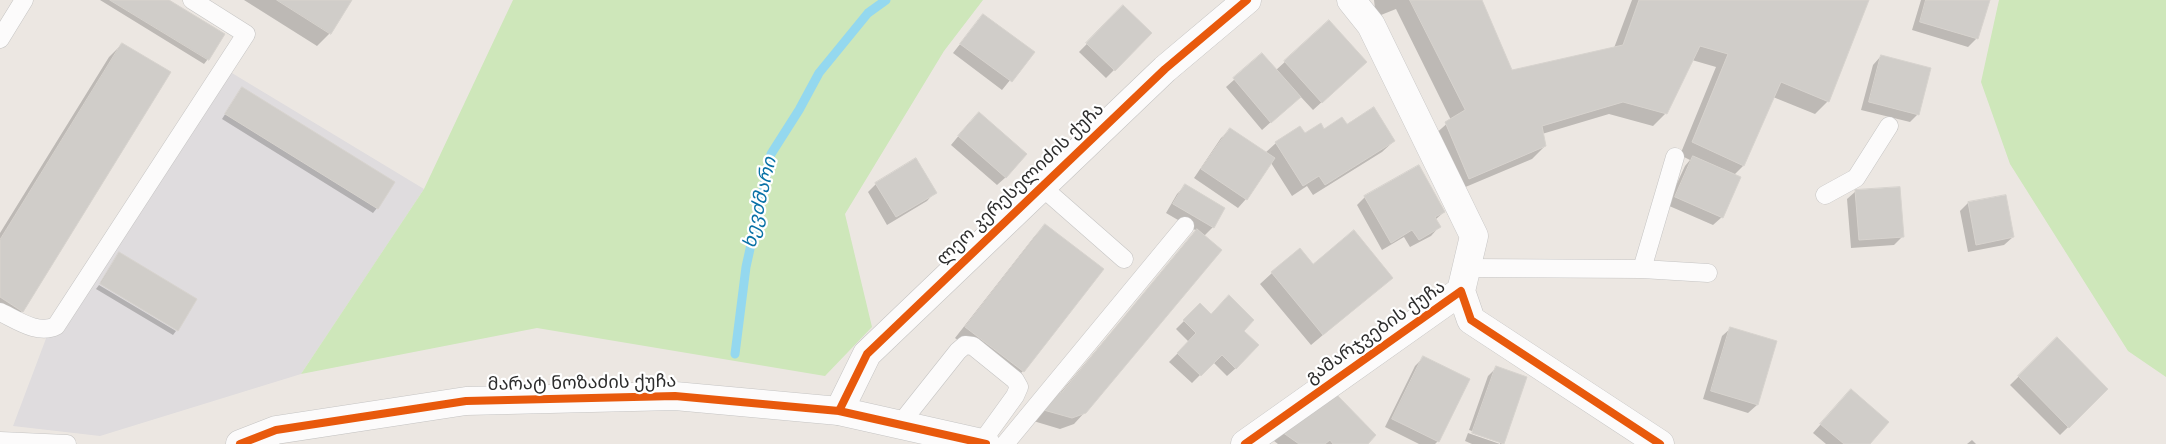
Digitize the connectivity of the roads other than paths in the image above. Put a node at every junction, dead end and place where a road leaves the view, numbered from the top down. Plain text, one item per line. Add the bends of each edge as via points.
1 (24, 0) edge
2 (192, 0) edge
3 (1247, 0) edge
4 (1351, 0) edge
5 (0, 39) edge
6 (1889, 126) dead end
7 (1674, 157) dead end
8 (1042, 187) junction
9 (1825, 195) dead end
10 (1185, 226) dead end
11 (1124, 259) dead end
12 (1642, 269) junction
13 (1708, 273) dead end
14 (1464, 280) junction
15 (0, 312) edge
16 (839, 411) junction
17 (900, 424) junction
18 (0, 441) edge
19 (67, 444) edge
20 (240, 444) edge
21 (991, 444) edge
22 (1245, 444) edge
23 (1660, 444) edge

1 - 5 lane
2 - 15 lane via 246,34 56,326 39,330
3 - 8 street, ლეო კერესელიძის ქუჩა via 1165,69
4 - 14 street via 1371,25 1474,236
6 - 9 lane via 1856,178
7 - 12 lane
8 - 11 lane
8 - 16 street, ლეო კერესელიძის ქუჩა via 867,354
10 - 21 lane
12 - 13 lane
12 - 14 lane
14 - 22 street, გამარჯვების ქუჩა
14 - 23 street, გამარჯვების ქუჩა via 1470,320
16 - 17 street, მარატ ნოზაძის ქუჩა
16 - 20 street, მარატ ნოზაძის ქუჩა via 675,396 466,401 276,430
17 - 21 street, მარატ ნოზაძის ქუჩა
17 - 21 lane via 958,351 965,345 973,346 1015,380 1019,387
18 - 19 lane

